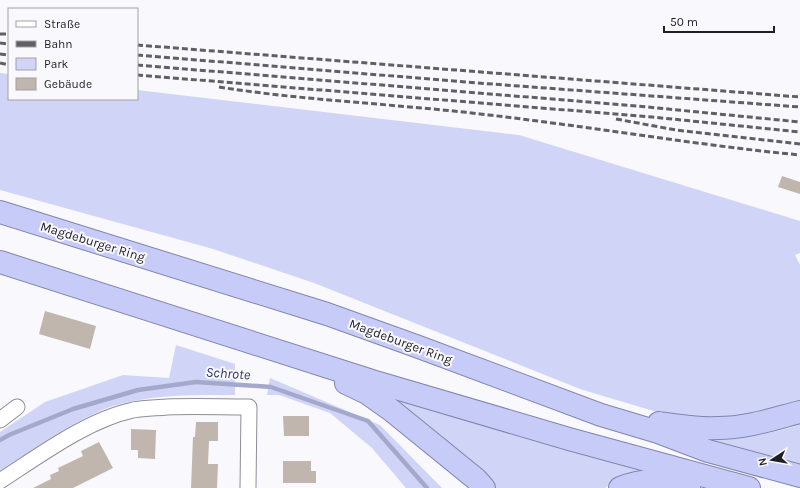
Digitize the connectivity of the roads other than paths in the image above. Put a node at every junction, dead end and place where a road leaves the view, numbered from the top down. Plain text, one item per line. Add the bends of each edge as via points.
1 (0, 212) edge
2 (0, 262) edge
3 (266, 348) junction
4 (17, 408) dead end
5 (800, 412) edge
6 (601, 415) junction
7 (0, 420) edge
8 (800, 476) edge
9 (0, 481) edge
10 (248, 488) edge
11 (484, 488) edge
12 (620, 488) edge
13 (728, 488) edge
14 (748, 488) edge

1 - 6 highway, Magdeburger Ring via 327,314
2 - 3 highway
3 - 11 highway via 367,393 416,429
3 - 14 highway via 554,434
4 - 7 street
5 - 6 highway via 756,423 719,428 688,428
6 - 8 highway, Magdeburger Ring via 658,432 708,451
9 - 10 street via 88,427 133,410 194,406 249,407
12 - 13 highway via 656,480

